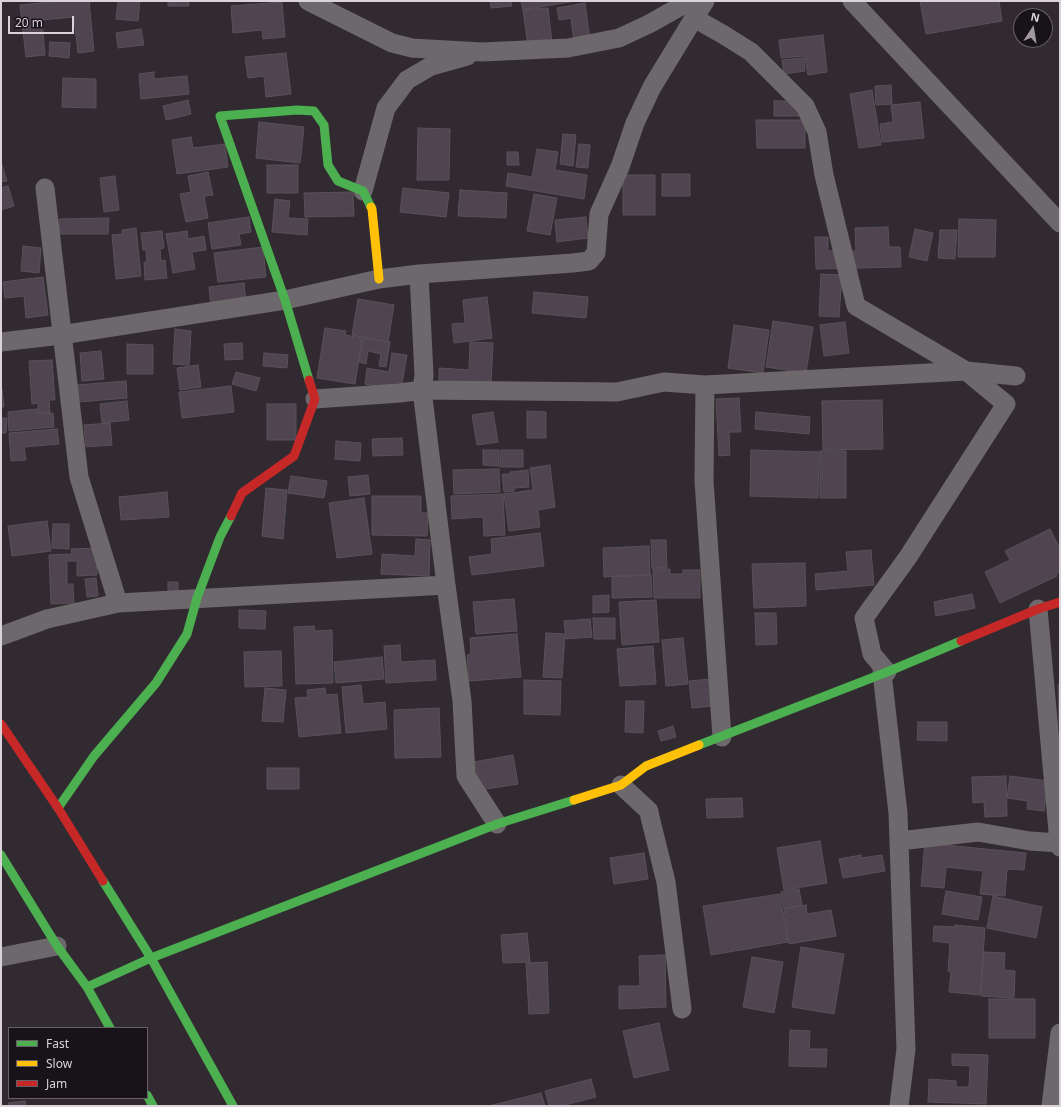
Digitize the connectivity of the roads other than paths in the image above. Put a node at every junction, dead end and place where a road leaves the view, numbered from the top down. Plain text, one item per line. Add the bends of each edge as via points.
1 (308, 1) edge
2 (706, 1) edge
3 (852, 1) edge
4 (692, 10) edge
5 (482, 52) junction
6 (44, 188) dead end
7 (363, 191) junction
8 (1060, 223) edge
9 (419, 274) junction
10 (379, 279) junction
11 (285, 300) junction
12 (61, 335) junction
13 (1, 342) edge
14 (966, 371) junction
15 (1016, 376) dead end
16 (705, 386) junction
17 (422, 390) junction
18 (315, 399) junction
19 (446, 585) junction
20 (197, 598) junction
21 (1060, 602) edge
22 (118, 603) junction
23 (1038, 608) junction
24 (1, 636) edge
25 (884, 673) junction
26 (1, 724) edge
27 (722, 737) junction
28 (621, 786) junction
29 (58, 808) junction
30 (497, 824) junction
31 (899, 841) junction
32 (1060, 845) edge
33 (1, 855) edge
34 (57, 946) junction
35 (1, 957) edge
36 (151, 958) junction
37 (87, 987) junction
38 (682, 1009) dead end
39 (109, 1027) edge
40 (1060, 1033) edge
41 (148, 1097) edge
42 (153, 1106) edge
43 (233, 1106) edge
44 (899, 1106) edge
45 (1051, 1106) edge

1 - 5 street via 392,43 412,48
2 - 4 street
3 - 8 street
4 - 5 street via 649,24 618,38 568,48
4 - 9 street via 636,123 599,214 596,253 589,261
4 - 14 street via 751,52 805,106 817,132 824,175 856,306
5 - 7 street via 431,66 407,80 386,108
6 - 12 street
7 - 10 street via 372,209
7 - 11 street via 338,181 328,166 324,125 314,111 220,116
9 - 10 street
9 - 17 street via 424,375
10 - 11 street
11 - 12 street
11 - 18 street
12 - 13 street
12 - 22 street via 79,477
14 - 15 street
14 - 16 street
14 - 25 street via 1006,404 908,557 864,618 872,654
16 - 17 street via 664,382 617,392
16 - 27 street via 704,481
17 - 18 street
17 - 19 street
18 - 20 street via 294,456 242,492 220,537
19 - 20 street
19 - 30 street via 462,701 466,776
20 - 22 street
20 - 29 street via 187,634 156,683 94,756
21 - 23 street
22 - 24 street via 47,619
23 - 25 street
23 - 32 street
25 - 27 street
25 - 31 street
26 - 29 street
27 - 28 street via 646,766
28 - 30 street
28 - 38 street via 648,811 650,817 666,882
29 - 36 street
30 - 36 street
31 - 32 street via 978,832
31 - 44 street via 906,1049
33 - 34 street
34 - 35 street
34 - 37 street
36 - 37 street
36 - 43 street
37 - 39 street
40 - 45 street
41 - 42 street

